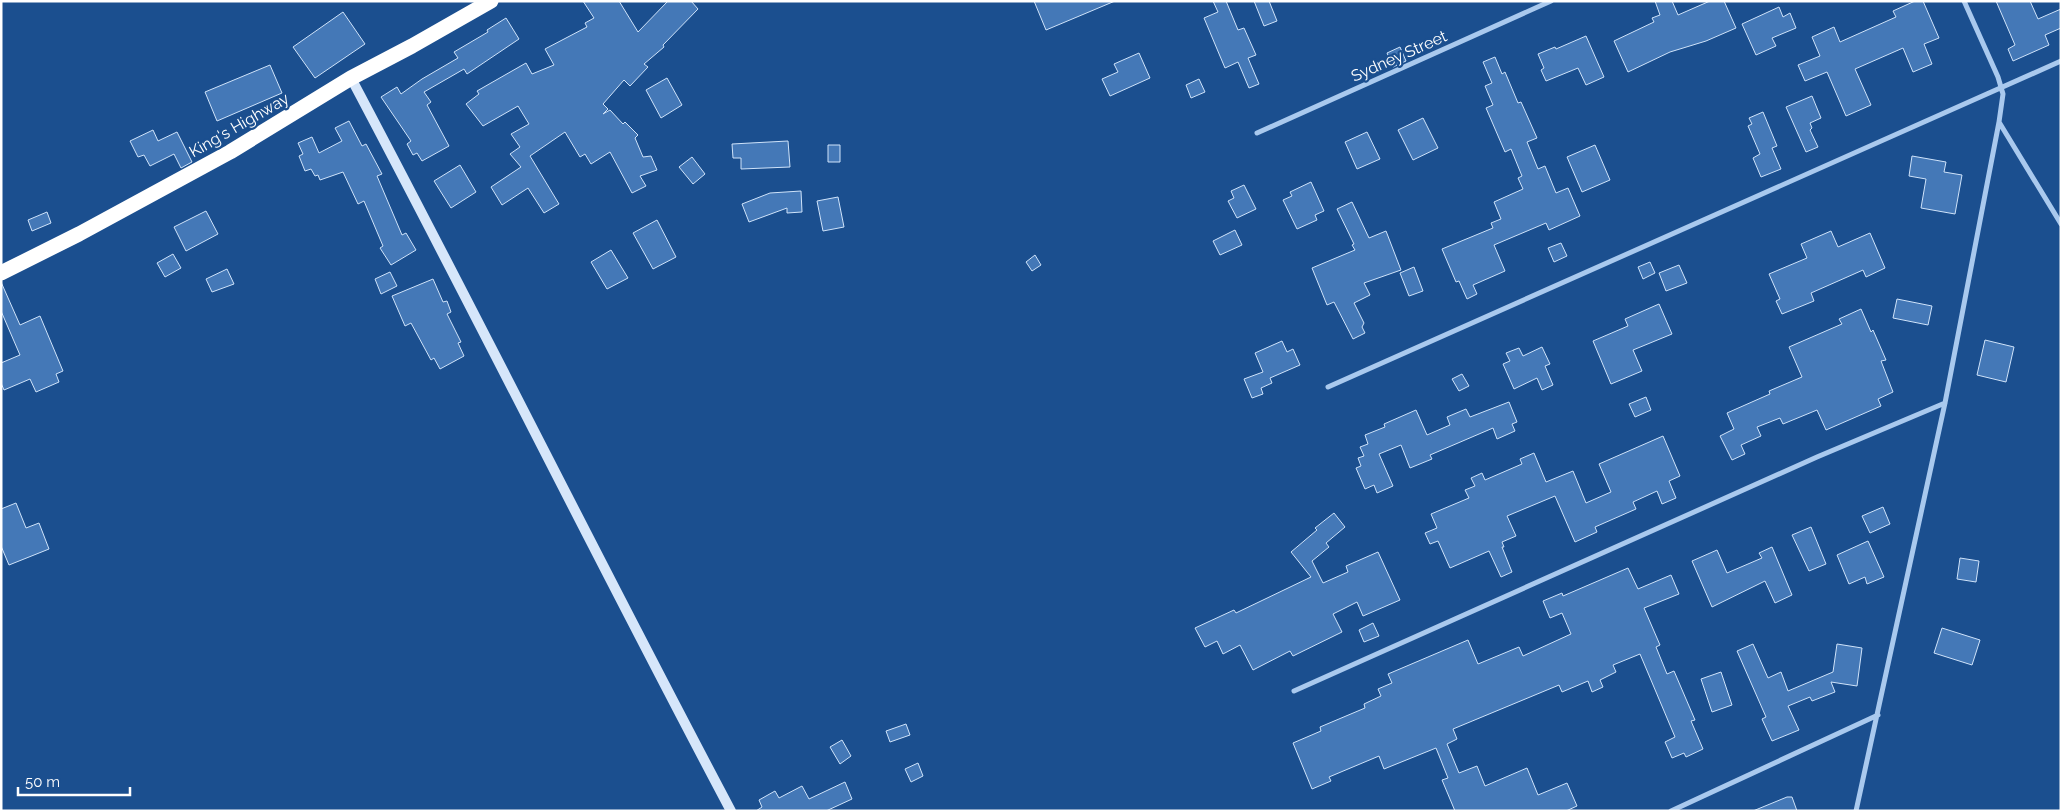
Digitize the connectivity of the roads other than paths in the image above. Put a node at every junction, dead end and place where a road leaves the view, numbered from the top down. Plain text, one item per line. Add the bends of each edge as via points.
1 (491, 1) edge
2 (1551, 1) edge
3 (1964, 1) edge
4 (2061, 61) edge
5 (351, 78) junction
6 (2000, 87) junction
7 (1999, 122) junction
8 (1257, 133) dead end
9 (2061, 224) edge
10 (1, 273) edge
11 (1328, 387) dead end
12 (1945, 403) junction
13 (1294, 691) dead end
14 (1878, 715) junction
15 (731, 811) edge
16 (1671, 811) edge
17 (1856, 811) edge

1 - 5 highway, King's Highway
2 - 8 street, Sydney Street
3 - 6 street
4 - 6 street
5 - 10 highway, King's Highway via 230,152
5 - 15 street
6 - 7 street via 2003,104
6 - 11 street
7 - 9 street
7 - 12 street
12 - 13 street
12 - 14 street
14 - 16 street
14 - 17 street

